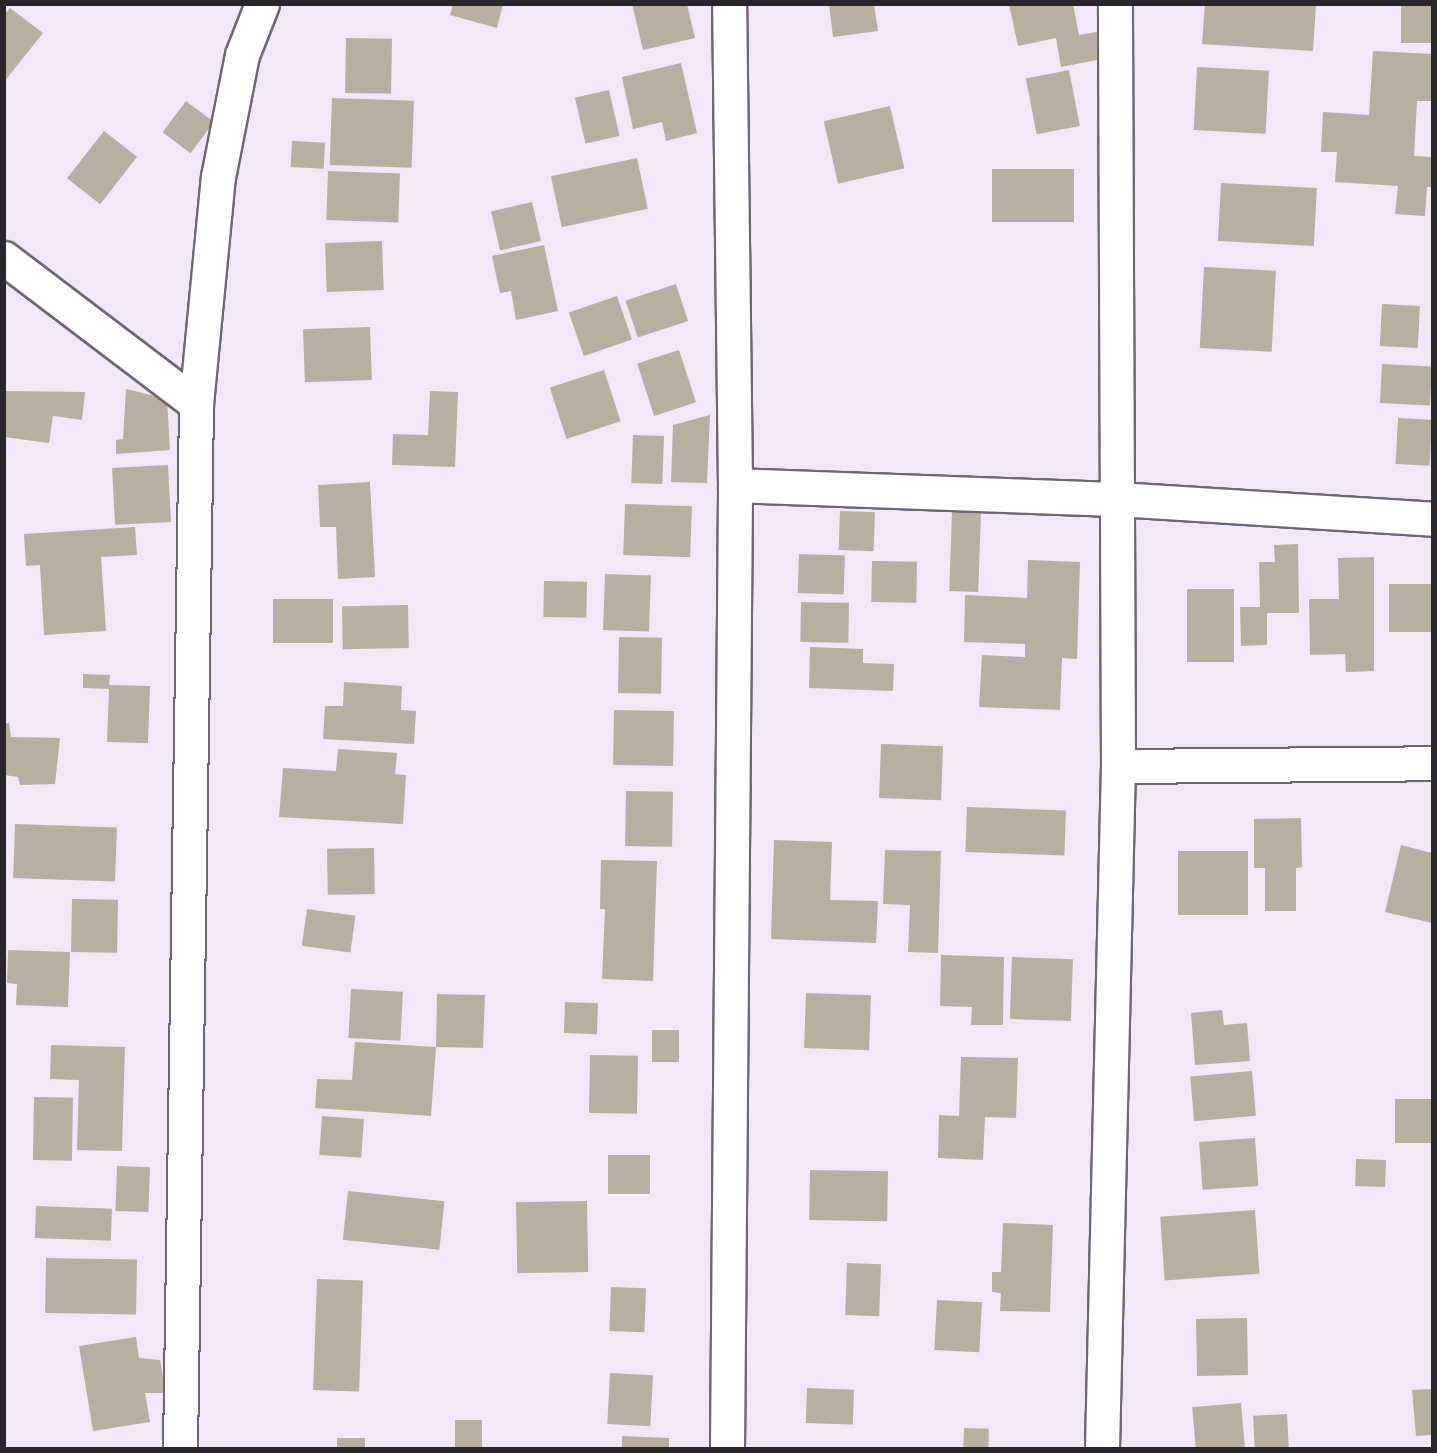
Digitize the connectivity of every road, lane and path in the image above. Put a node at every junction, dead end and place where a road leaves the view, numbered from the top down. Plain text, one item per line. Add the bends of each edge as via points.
1 (262, 4) edge
2 (729, 4) edge
3 (1115, 4) edge
4 (8, 268) edge
5 (196, 404) junction
6 (735, 485) junction
7 (1118, 500) junction
8 (1432, 519) edge
9 (1432, 763) edge
10 (1118, 766) junction
11 (180, 1449) edge
12 (727, 1449) edge
13 (1102, 1449) edge

1 - 5 street via 242,55 218,177
2 - 6 street
3 - 7 street
4 - 5 street
5 - 11 street
6 - 7 street
6 - 12 street
7 - 8 street
7 - 10 street
9 - 10 street
10 - 13 street

